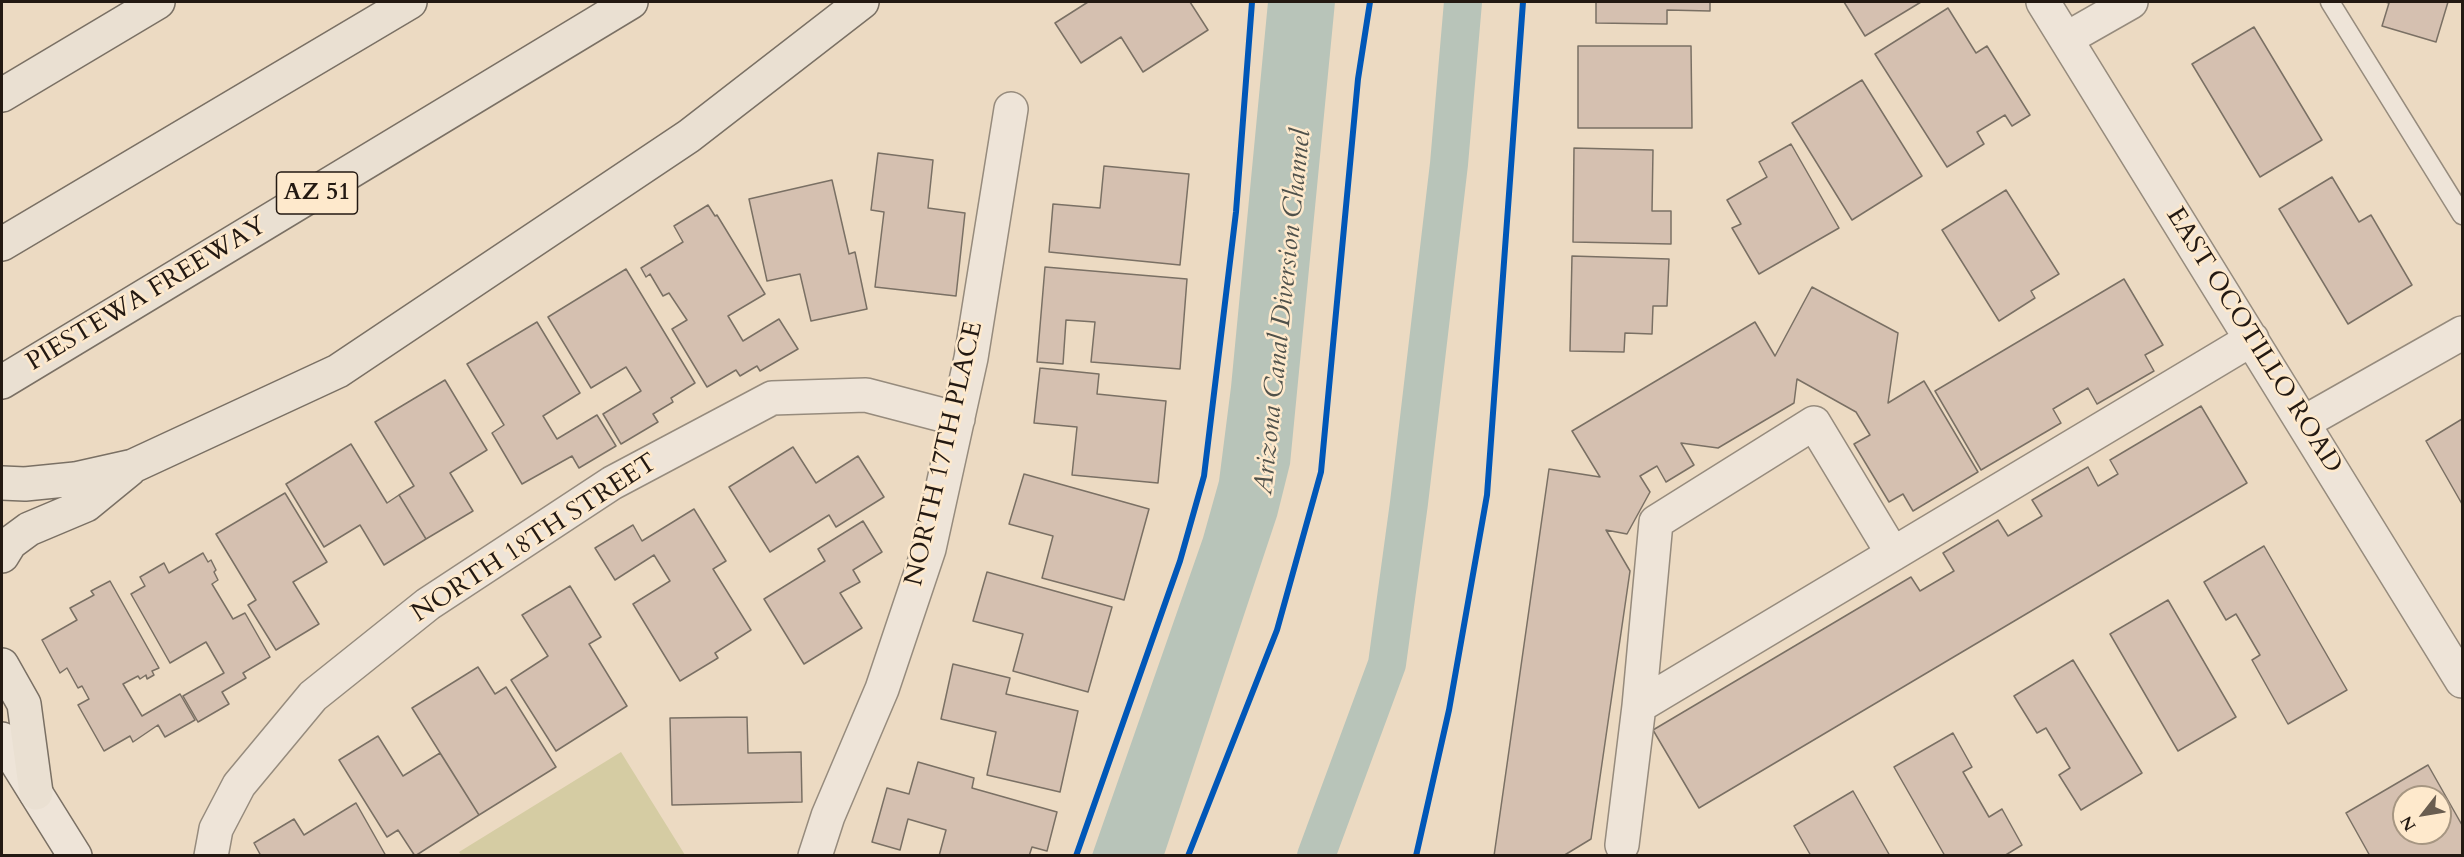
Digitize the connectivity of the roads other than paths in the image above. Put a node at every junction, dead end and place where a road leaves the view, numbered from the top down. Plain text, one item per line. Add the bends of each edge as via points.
1 (158, 2) edge
2 (410, 2) edge
3 (631, 2) edge
4 (862, 2) edge
5 (2043, 2) edge
6 (2131, 2) edge
7 (2330, 2) edge
8 (2066, 39) junction
9 (2, 95) edge
10 (1011, 109) dead end
11 (2463, 215) edge
12 (2, 244) edge
13 (2463, 333) edge
14 (2252, 339) junction
15 (2, 382) edge
16 (958, 419) junction
17 (2303, 423) junction
18 (133, 466) junction
19 (2, 483) edge
20 (1893, 554) junction
21 (2, 556) edge
22 (2, 664) edge
23 (2463, 681) edge
24 (1639, 706) junction
25 (2, 739) edge
26 (36, 793) junction
27 (1622, 846) dead end
28 (75, 855) edge
29 (212, 855) edge
30 (815, 855) edge

1 - 9 highway
2 - 12 highway
3 - 15 highway, PIESTEWA FREEWAY / AZ 51
4 - 18 highway via 689,135 338,371
5 - 8 street, EAST OCOTILLO ROAD
6 - 8 street
7 - 11 lane
8 - 14 street, EAST OCOTILLO ROAD
10 - 16 street, NORTH 17TH PLACE
13 - 17 street
14 - 17 street, EAST OCOTILLO ROAD
14 - 20 street
16 - 29 street, NORTH 18TH STREET via 866,395 772,398 612,483 428,604 313,696 239,785 216,829
16 - 30 street, NORTH 17TH PLACE via 929,549 882,689
17 - 23 street, EAST OCOTILLO ROAD
18 - 19 highway via 75,479
18 - 21 highway via 86,506 29,529 10,543
20 - 24 street
20 - 24 street via 1814,423 1656,522
22 - 26 highway via 24,704
24 - 27 street
25 - 26 street
26 - 28 street

